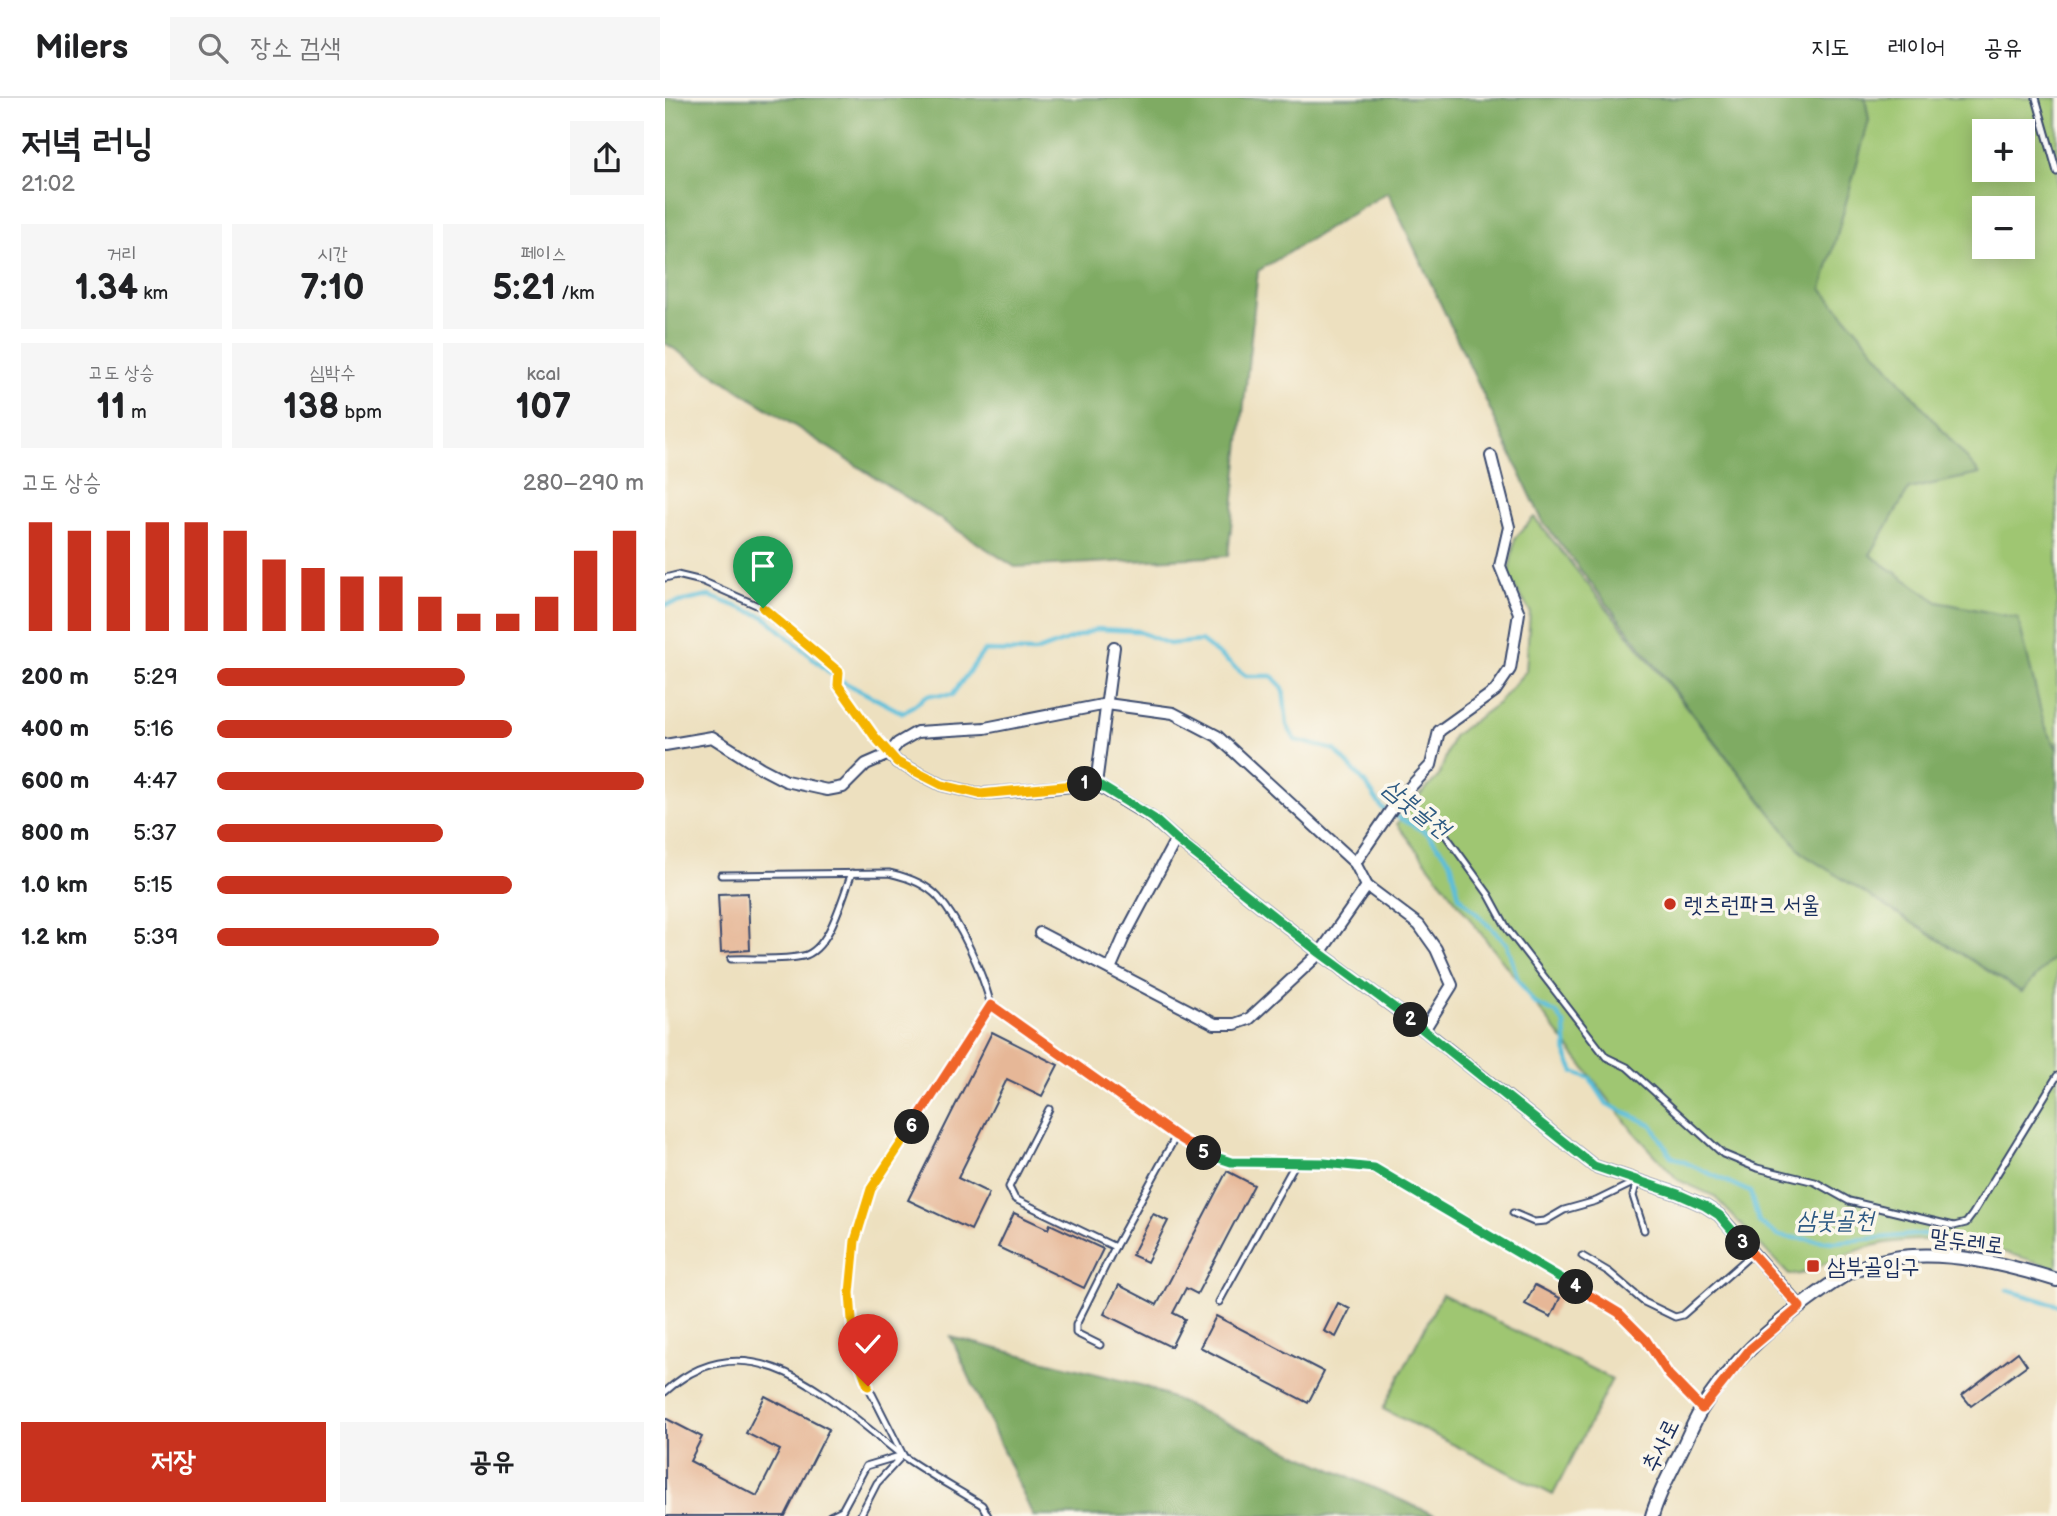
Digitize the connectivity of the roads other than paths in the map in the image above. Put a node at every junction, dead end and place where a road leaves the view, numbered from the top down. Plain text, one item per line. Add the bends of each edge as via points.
1 (2036, 98) edge
2 (2057, 172) edge
3 (1491, 456) dead end
4 (665, 578) edge
5 (1114, 647) dead end
6 (1107, 704) junction
7 (665, 745) edge
8 (889, 754) junction
9 (1096, 783) junction
10 (1439, 825) dead end
11 (1176, 839) junction
12 (1355, 863) junction
13 (852, 873) junction
14 (721, 875) dead end
15 (1367, 886) junction
16 (1040, 933) dead end
17 (1320, 953) junction
18 (731, 960) dead end
19 (1110, 969) junction
20 (991, 1005) junction
21 (1424, 1030) junction
22 (2057, 1076) edge
23 (1049, 1110) dead end
24 (1176, 1136) junction
25 (1296, 1162) junction
26 (1637, 1181) junction
27 (1513, 1213) dead end
28 (1644, 1230) dead end
29 (1115, 1247) junction
30 (1752, 1254) junction
31 (1582, 1256) dead end
32 (2057, 1280) edge
33 (1219, 1302) dead end
34 (1800, 1307) junction
35 (1100, 1345) dead end
36 (665, 1392) edge
37 (1702, 1409) junction
38 (902, 1455) junction
39 (840, 1513) edge
40 (830, 1516) edge
41 (860, 1516) edge
42 (988, 1516) edge
43 (1653, 1516) edge

1 - 2 lane
3 - 12 street via 1509,527 1500,566 1519,613 1510,669 1495,691 1439,731 1431,765 1398,800
4 - 8 lane via 677,575 702,582 763,608 839,672 838,685
5 - 6 street
6 - 8 street via 985,728 917,732
6 - 9 street
6 - 12 street via 1173,713 1217,736
7 - 8 street via 712,737 786,781 827,790 843,787 866,764
8 - 9 street via 942,785 980,794
9 - 11 street via 1153,818
10 - 22 lane via 1509,930 1605,1057 1627,1067 1736,1161 1815,1182 1849,1201 1954,1226 1966,1223
11 - 17 street
11 - 19 street
12 - 15 street
13 - 14 lane
13 - 18 lane via 829,932 815,950 803,956
13 - 20 lane via 909,877 938,897 982,972
15 - 17 street
15 - 21 street via 1419,925 1452,985
16 - 19 street
17 - 19 street via 1249,1019 1235,1024 1215,1024
17 - 21 street
20 - 24 lane
20 - 38 lane via 871,1189 855,1241 850,1293 854,1347
21 - 26 street via 1594,1166
23 - 29 lane via 1009,1187 1015,1199
24 - 25 lane via 1231,1162
24 - 29 lane
25 - 33 lane
25 - 37 lane via 1374,1168 1619,1313
26 - 27 lane via 1545,1222
26 - 28 lane via 1633,1196
26 - 30 street via 1705,1206 1719,1215
29 - 35 lane via 1076,1325 1076,1333
30 - 31 lane via 1675,1318 1644,1302
30 - 34 street
32 - 34 street, 말두레로 via 1978,1260 1923,1255 1849,1271
34 - 37 street, 추사로 via 1750,1349
36 - 38 lane via 705,1367 743,1360 777,1369 831,1397
37 - 43 street, 추사로
38 - 39 lane via 866,1466
38 - 41 lane via 877,1483
38 - 42 lane via 982,1505
39 - 40 lane

